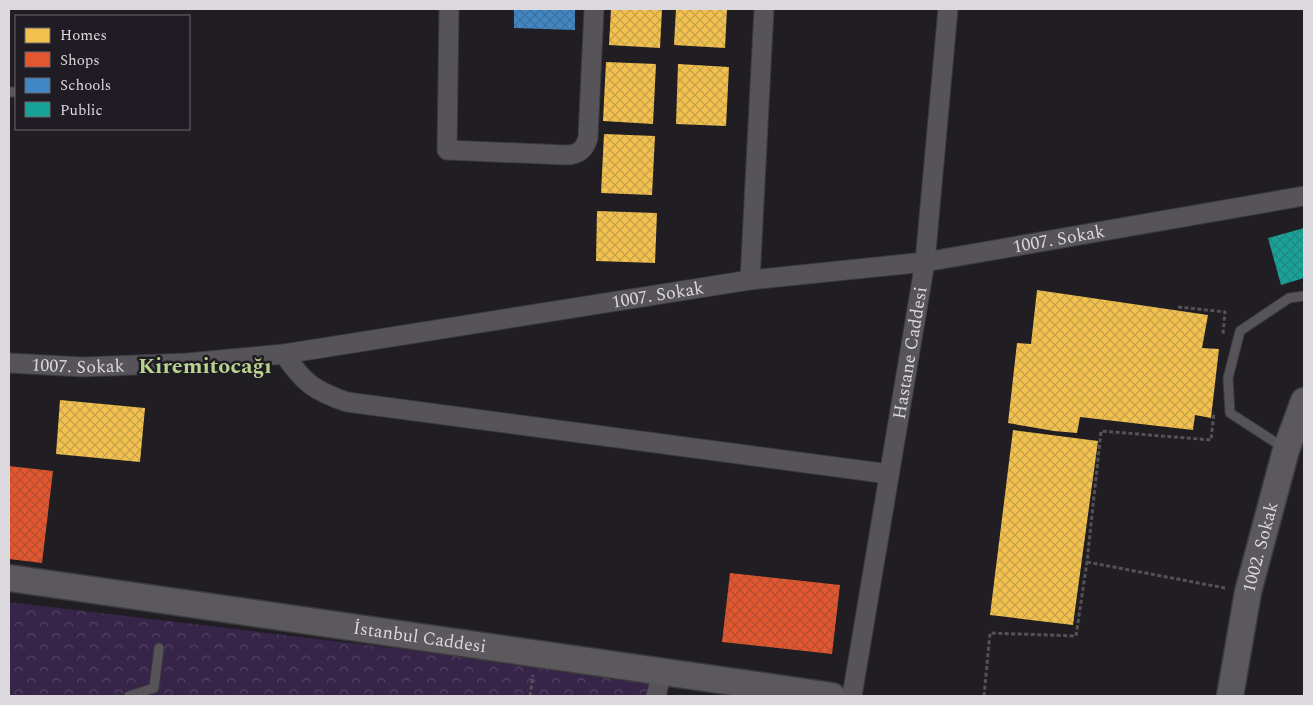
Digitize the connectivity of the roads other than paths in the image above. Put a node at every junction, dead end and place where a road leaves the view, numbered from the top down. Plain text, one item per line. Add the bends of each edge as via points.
1 (449, 9) edge
2 (594, 9) edge
3 (764, 9) edge
4 (948, 9) edge
5 (1304, 196) edge
6 (925, 262) junction
7 (750, 280) junction
8 (1304, 296) edge
9 (284, 354) junction
10 (9, 363) edge
11 (1304, 401) edge
12 (1286, 450) junction
13 (889, 474) junction
14 (9, 578) edge
15 (159, 648) dead end
16 (659, 684) edge
17 (129, 696) edge
18 (832, 696) edge
19 (852, 696) edge
20 (1230, 696) edge

1 - 2 street via 447,150 566,155 582,150 588,138
3 - 7 street
4 - 6 street, Hastane Caddesi
5 - 6 street, 1007. Sokak
6 - 7 street, 1007. Sokak
6 - 13 street, Hastane Caddesi
7 - 9 street, 1007. Sokak
8 - 12 lane via 1289,298 1240,331 1228,378 1230,413
9 - 10 street, 1007. Sokak via 93,367
9 - 13 street via 311,386 346,402
11 - 12 main road, 1002. Sokak
12 - 20 main road, 1002. Sokak via 1248,592
13 - 19 street, Hastane Caddesi
14 - 16 main road, İstanbul Caddesi
15 - 17 lane via 154,688
16 - 18 main road, İstanbul Caddesi

